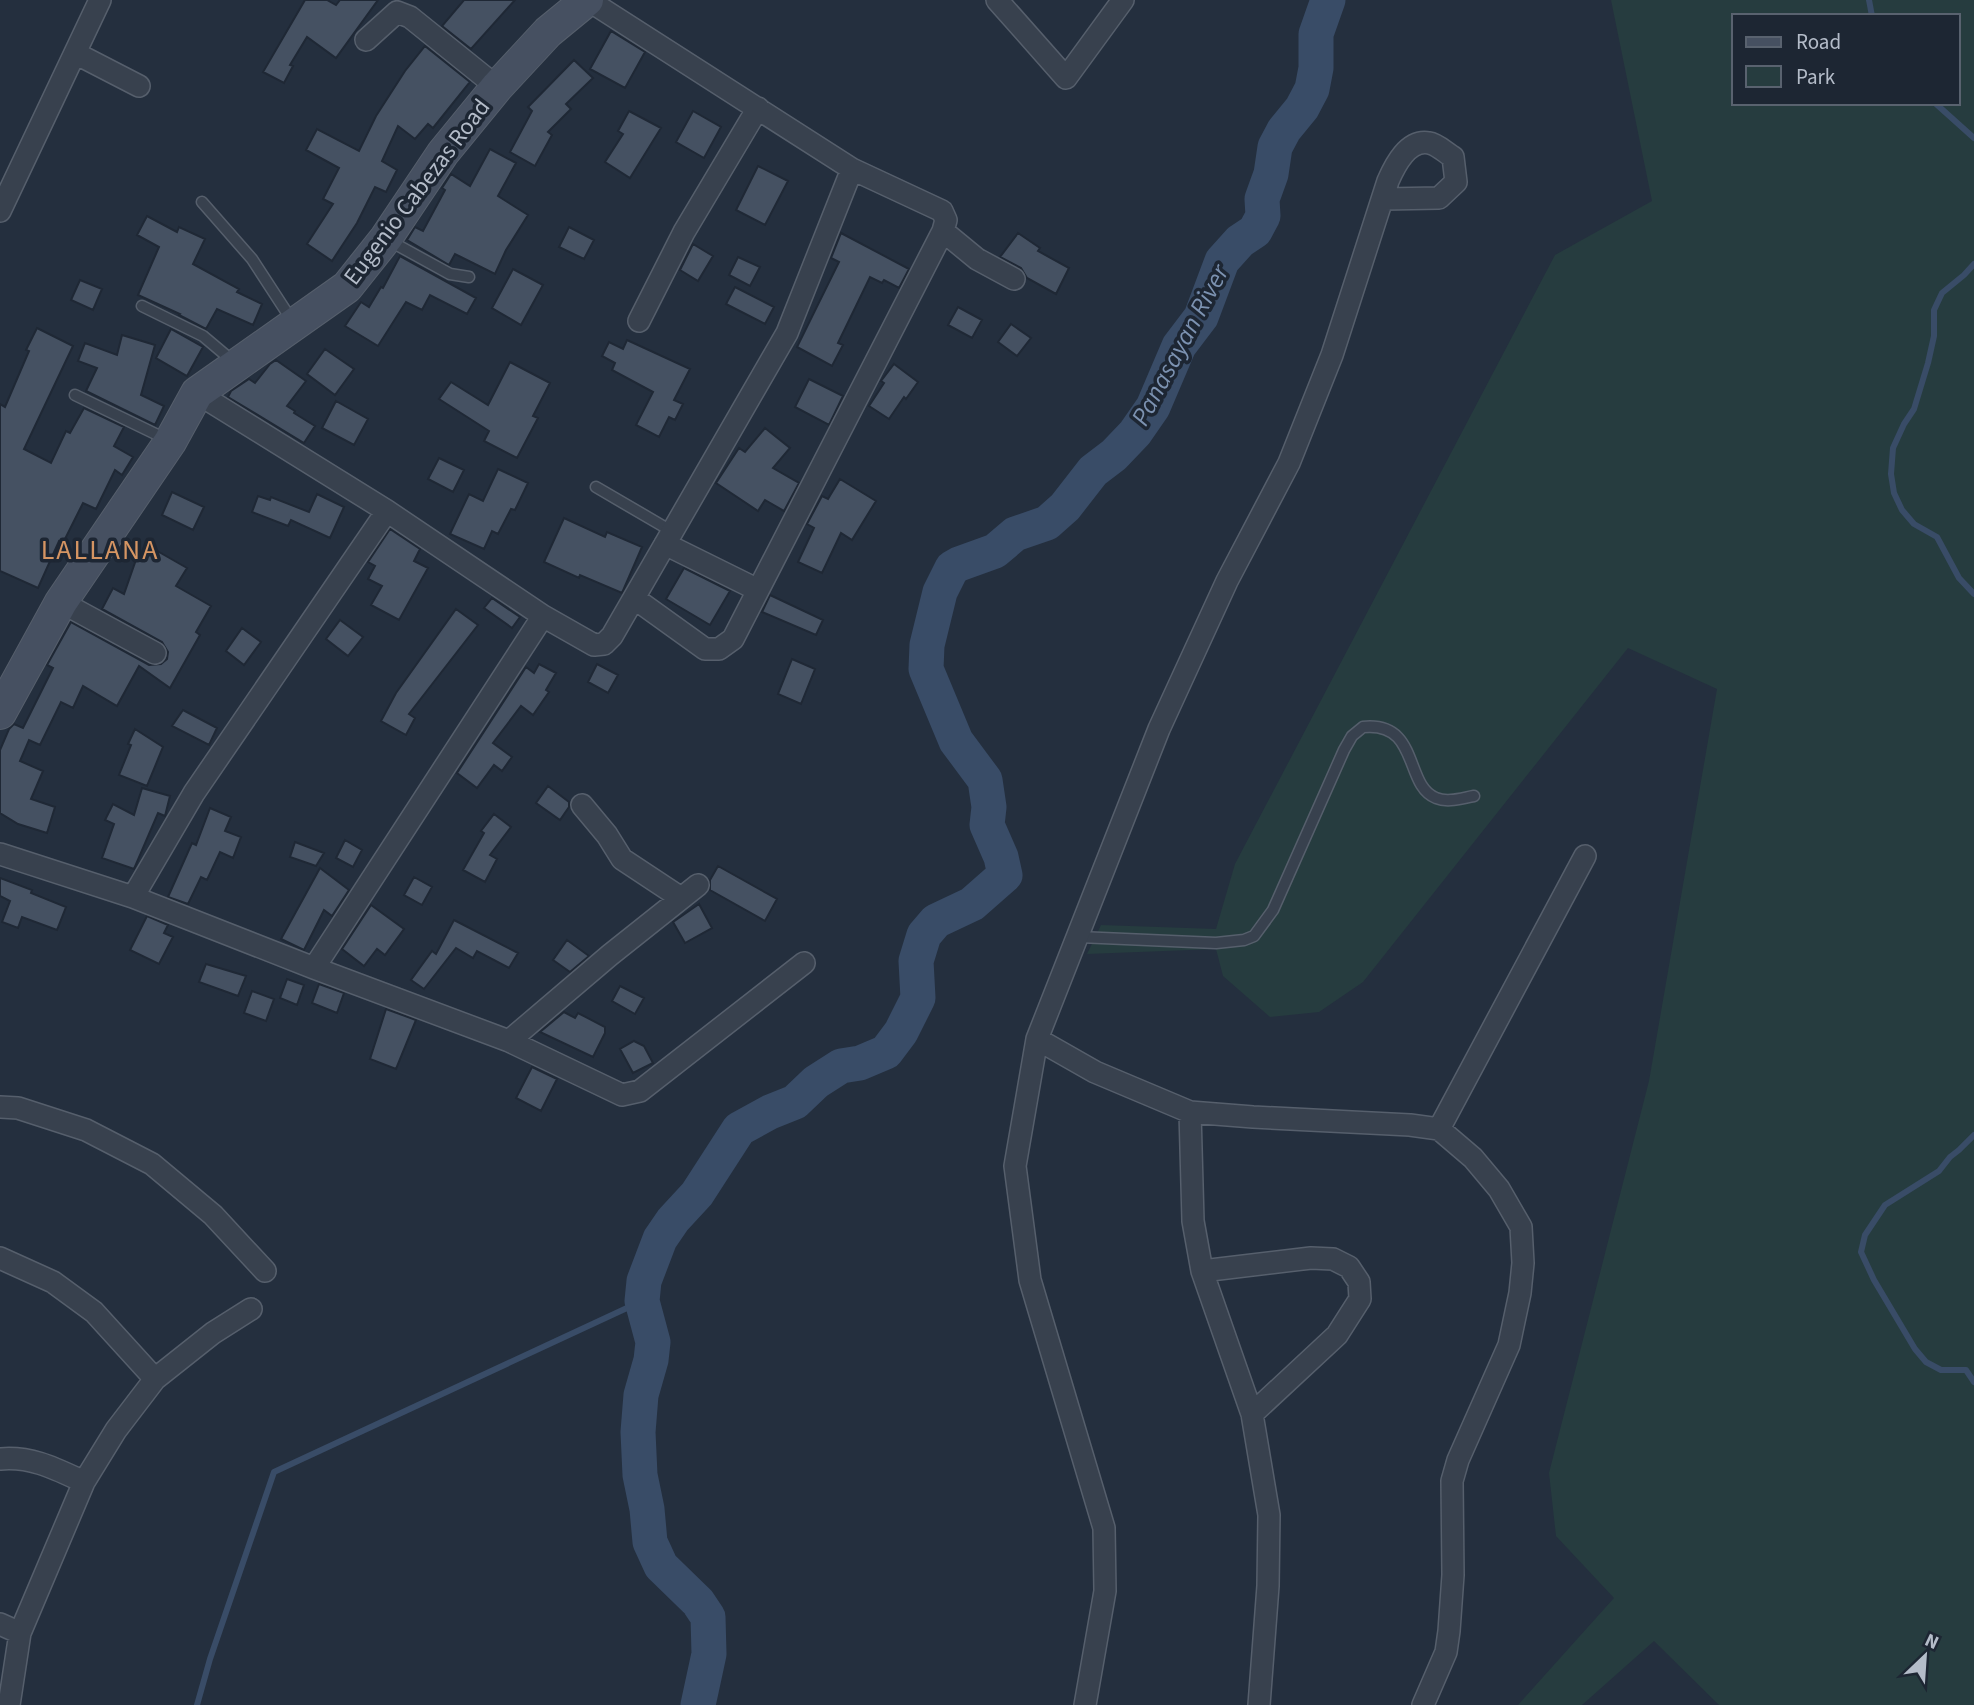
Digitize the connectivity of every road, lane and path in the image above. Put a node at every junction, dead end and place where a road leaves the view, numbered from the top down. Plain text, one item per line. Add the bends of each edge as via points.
1 (100, 0) edge
2 (588, 0) edge
3 (997, 0) edge
4 (1123, 0) edge
5 (366, 40) dead end
6 (75, 53) junction
7 (139, 86) dead end
8 (497, 87) junction
9 (758, 108) junction
10 (852, 169) junction
11 (1384, 199) dead end
12 (202, 202) dead end
13 (0, 211) edge
14 (943, 231) junction
15 (386, 238) junction
16 (469, 277) dead end
17 (1014, 279) dead end
18 (142, 306) dead end
19 (639, 321) dead end
20 (294, 325) junction
21 (238, 365) junction
22 (197, 393) junction
23 (75, 395) dead end
24 (170, 442) junction
25 (596, 487) dead end
26 (387, 511) junction
27 (669, 538) junction
28 (758, 590) junction
29 (634, 598) junction
30 (61, 602) junction
31 (543, 616) junction
32 (155, 653) dead end
33 (0, 713) edge
34 (1474, 796) dead end
35 (582, 805) dead end
36 (0, 854) edge
37 (1585, 856) dead end
38 (133, 897) junction
39 (1079, 937) junction
40 (804, 963) dead end
41 (314, 968) junction
42 (1037, 1039) junction
43 (509, 1041) junction
44 (0, 1107) edge
45 (1190, 1112) junction
46 (1439, 1129) junction
47 (0, 1258) edge
48 (265, 1271) dead end
49 (1202, 1271) junction
50 (251, 1309) dead end
51 (155, 1379) junction
52 (1252, 1414) junction
53 (0, 1459) edge
54 (84, 1482) junction
55 (0, 1624) edge
56 (20, 1633) junction
57 (9, 1705) edge
58 (1085, 1705) edge
59 (1259, 1705) edge
60 (1423, 1705) edge

1 - 6 street
2 - 8 street, Eugenio Cabezas Road via 548,32
2 - 9 street
3 - 4 street via 1066,78
5 - 8 street via 397,12 410,17
6 - 7 street
6 - 13 street
8 - 15 street, Eugenio Cabezas Road via 443,153
9 - 10 street
9 - 19 street via 684,232
10 - 14 street via 942,211 946,220
10 - 27 street via 787,333
11 - 39 street via 1332,355 1289,463 1227,581 1159,729
12 - 20 lane via 252,259
14 - 17 street via 977,259
14 - 28 street
15 - 16 lane via 450,274
15 - 20 street, Eugenio Cabezas Road via 347,287
18 - 21 lane via 203,336
20 - 21 street, Eugenio Cabezas Road
21 - 22 street, Eugenio Cabezas Road
22 - 24 street, Eugenio Cabezas Road
22 - 26 street
23 - 24 lane
24 - 30 street, Eugenio Cabezas Road
25 - 27 lane
26 - 31 street
26 - 38 street via 194,793
27 - 28 street
27 - 29 street
28 - 29 street via 733,639 711,650
29 - 31 street via 612,636 599,645
30 - 32 street
30 - 33 street, Eugenio Cabezas Road
31 - 41 street
34 - 39 lane via 1435,798 1425,790 1402,742 1384,727 1363,727 1344,750 1273,910 1254,936 1224,943
35 - 43 street via 622,859 689,891
36 - 38 street
37 - 46 street
38 - 41 street
39 - 42 street
40 - 43 street via 640,1091 622,1095
41 - 43 street
42 - 45 street via 1095,1072
42 - 58 street via 1015,1166 1031,1280 1104,1528 1105,1591
44 - 48 street via 18,1108 86,1130 152,1164 214,1214
45 - 46 street
45 - 49 street via 1193,1221
46 - 60 street via 1473,1158 1499,1189 1521,1227 1523,1262 1509,1345 1452,1482 1449,1631 1446,1652
47 - 51 street via 53,1282 94,1312
49 - 52 street
49 - 52 street via 1333,1259 1349,1268 1359,1282 1360,1299 1337,1335
50 - 51 street
51 - 54 street
52 - 59 street via 1269,1515
53 - 54 street via 38,1461
54 - 56 street
55 - 56 street
56 - 57 street

